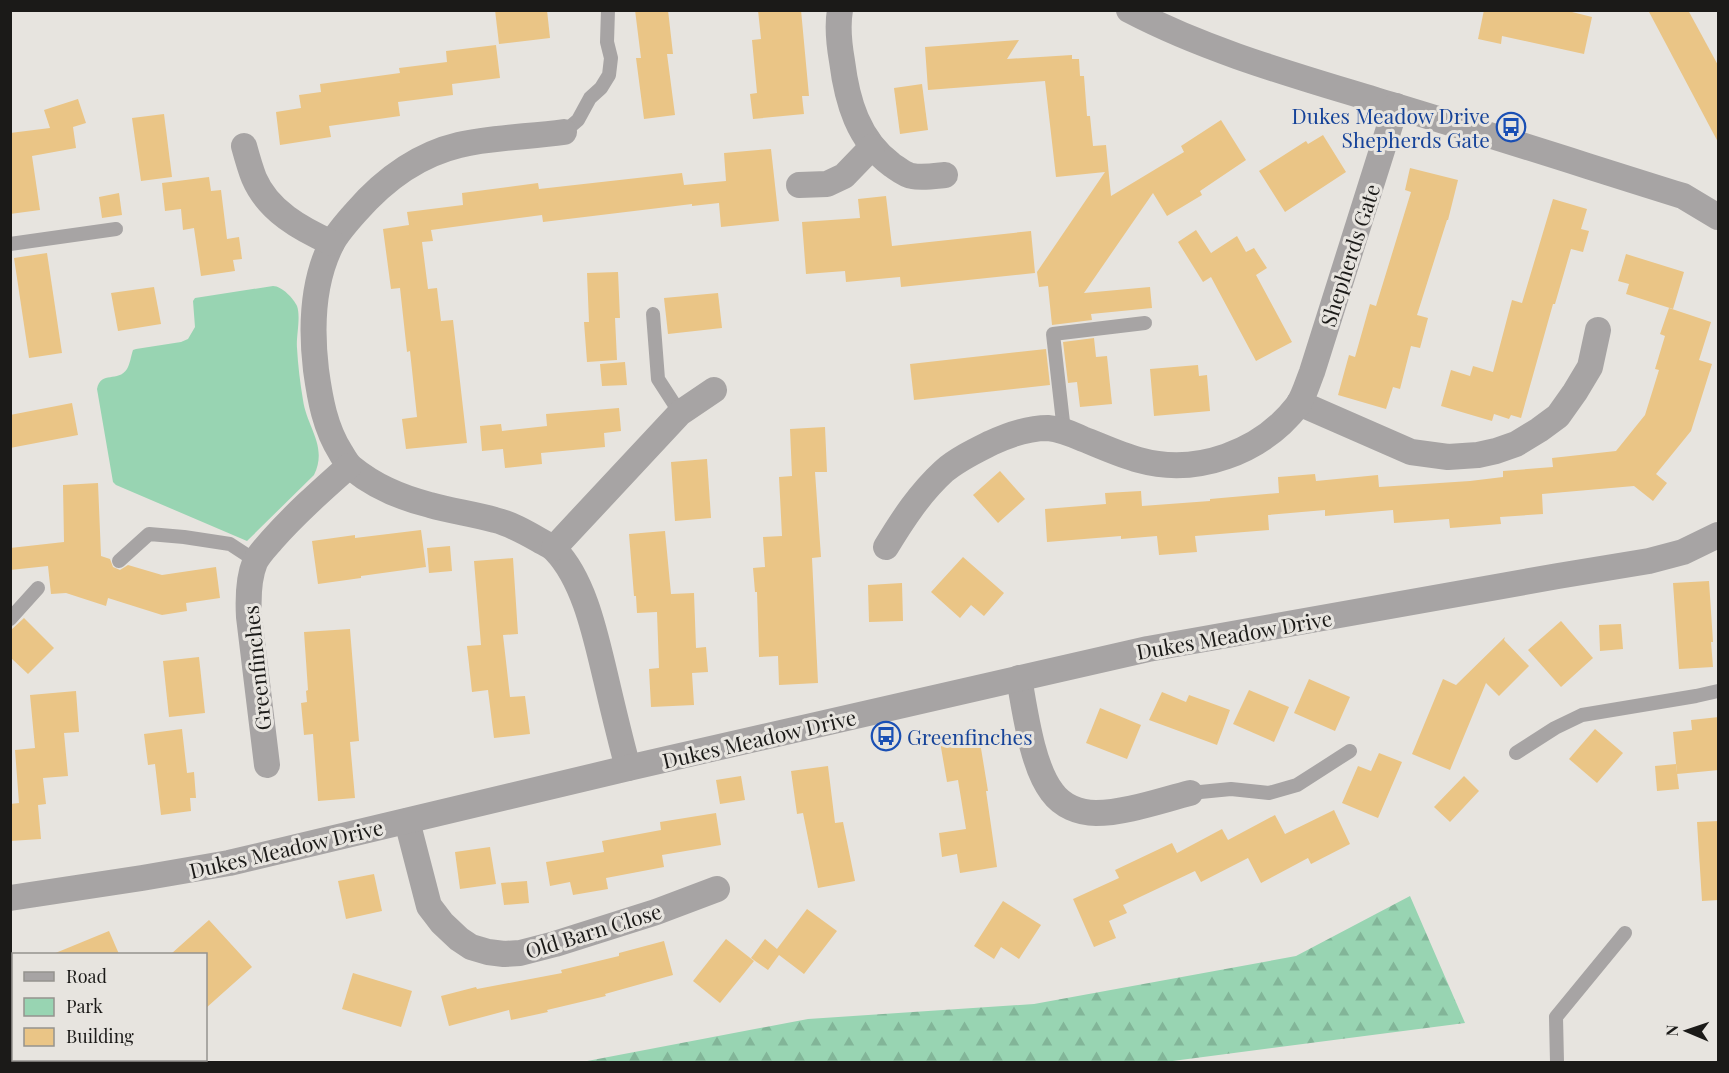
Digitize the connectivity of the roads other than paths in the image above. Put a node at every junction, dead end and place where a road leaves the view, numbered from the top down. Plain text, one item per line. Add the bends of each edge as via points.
1 (608, 10) edge
2 (840, 10) edge
3 (1143, 14) edge
4 (1396, 106) junction
5 (564, 132) joint
6 (243, 146) dead end
7 (872, 147) junction
8 (945, 175) dead end
9 (799, 186) dead end
10 (1719, 217) edge
11 (116, 229) dead end
12 (332, 243) junction
13 (10, 244) edge
14 (653, 314) dead end
15 (1145, 323) dead end
16 (1598, 330) dead end
17 (714, 390) dead end
18 (1299, 403) junction
19 (680, 413) junction
20 (1064, 431) junction
21 (349, 466) junction
22 (1719, 535) edge
23 (886, 547) dead end
24 (554, 548) junction
25 (119, 561) dead end
26 (256, 561) junction
27 (38, 588) dead end
28 (10, 619) edge
29 (1019, 678) junction
30 (1719, 691) edge
31 (1350, 751) dead end
32 (1516, 753) dead end
33 (267, 765) dead end
34 (628, 768) junction
35 (1190, 793) joint
36 (407, 821) junction
37 (717, 889) dead end
38 (10, 898) edge
39 (1625, 933) dead end
40 (1557, 1062) edge

1 - 5 lane via 609,75 578,120
2 - 7 street via 839,45 849,101
3 - 4 street via 1220,50
4 - 10 street via 1683,196
4 - 18 street, Shepherds Gate
5 - 12 street via 458,145 409,165 365,201
6 - 12 street via 254,178 279,212
7 - 8 street via 912,176
7 - 9 street via 844,176 827,184
11 - 13 lane
12 - 21 street via 316,296 314,353 325,419
14 - 19 lane via 658,379
15 - 20 lane via 1053,334
16 - 18 street via 1590,367 1558,416 1516,444 1496,451 1448,458 1411,452
17 - 19 street
18 - 20 street, Shepherds Gate via 1263,438 1237,453 1186,466 1138,460
19 - 24 street
20 - 23 street, Shepherds Gate via 1048,428 1003,437 972,452 927,488
21 - 24 street via 385,489 429,505 496,520
21 - 26 street, Greenfinches via 295,516
22 - 29 street, Dukes Meadow Drive via 1683,552 1649,561 1148,649
24 - 34 street via 579,587
25 - 26 lane via 149,534 230,544
26 - 33 street, Greenfinches via 250,578 248,609
27 - 28 lane
29 - 34 street, Dukes Meadow Drive
29 - 35 street via 1038,762 1045,781 1065,805 1080,811 1104,812
30 - 32 lane via 1582,716
31 - 35 lane via 1297,785 1269,793 1231,789
34 - 36 street, Dukes Meadow Drive
36 - 37 street, Old Barn Close via 429,906 459,939 488,952 520,953 555,944
36 - 38 street, Dukes Meadow Drive via 229,863
39 - 40 lane via 1556,1017

